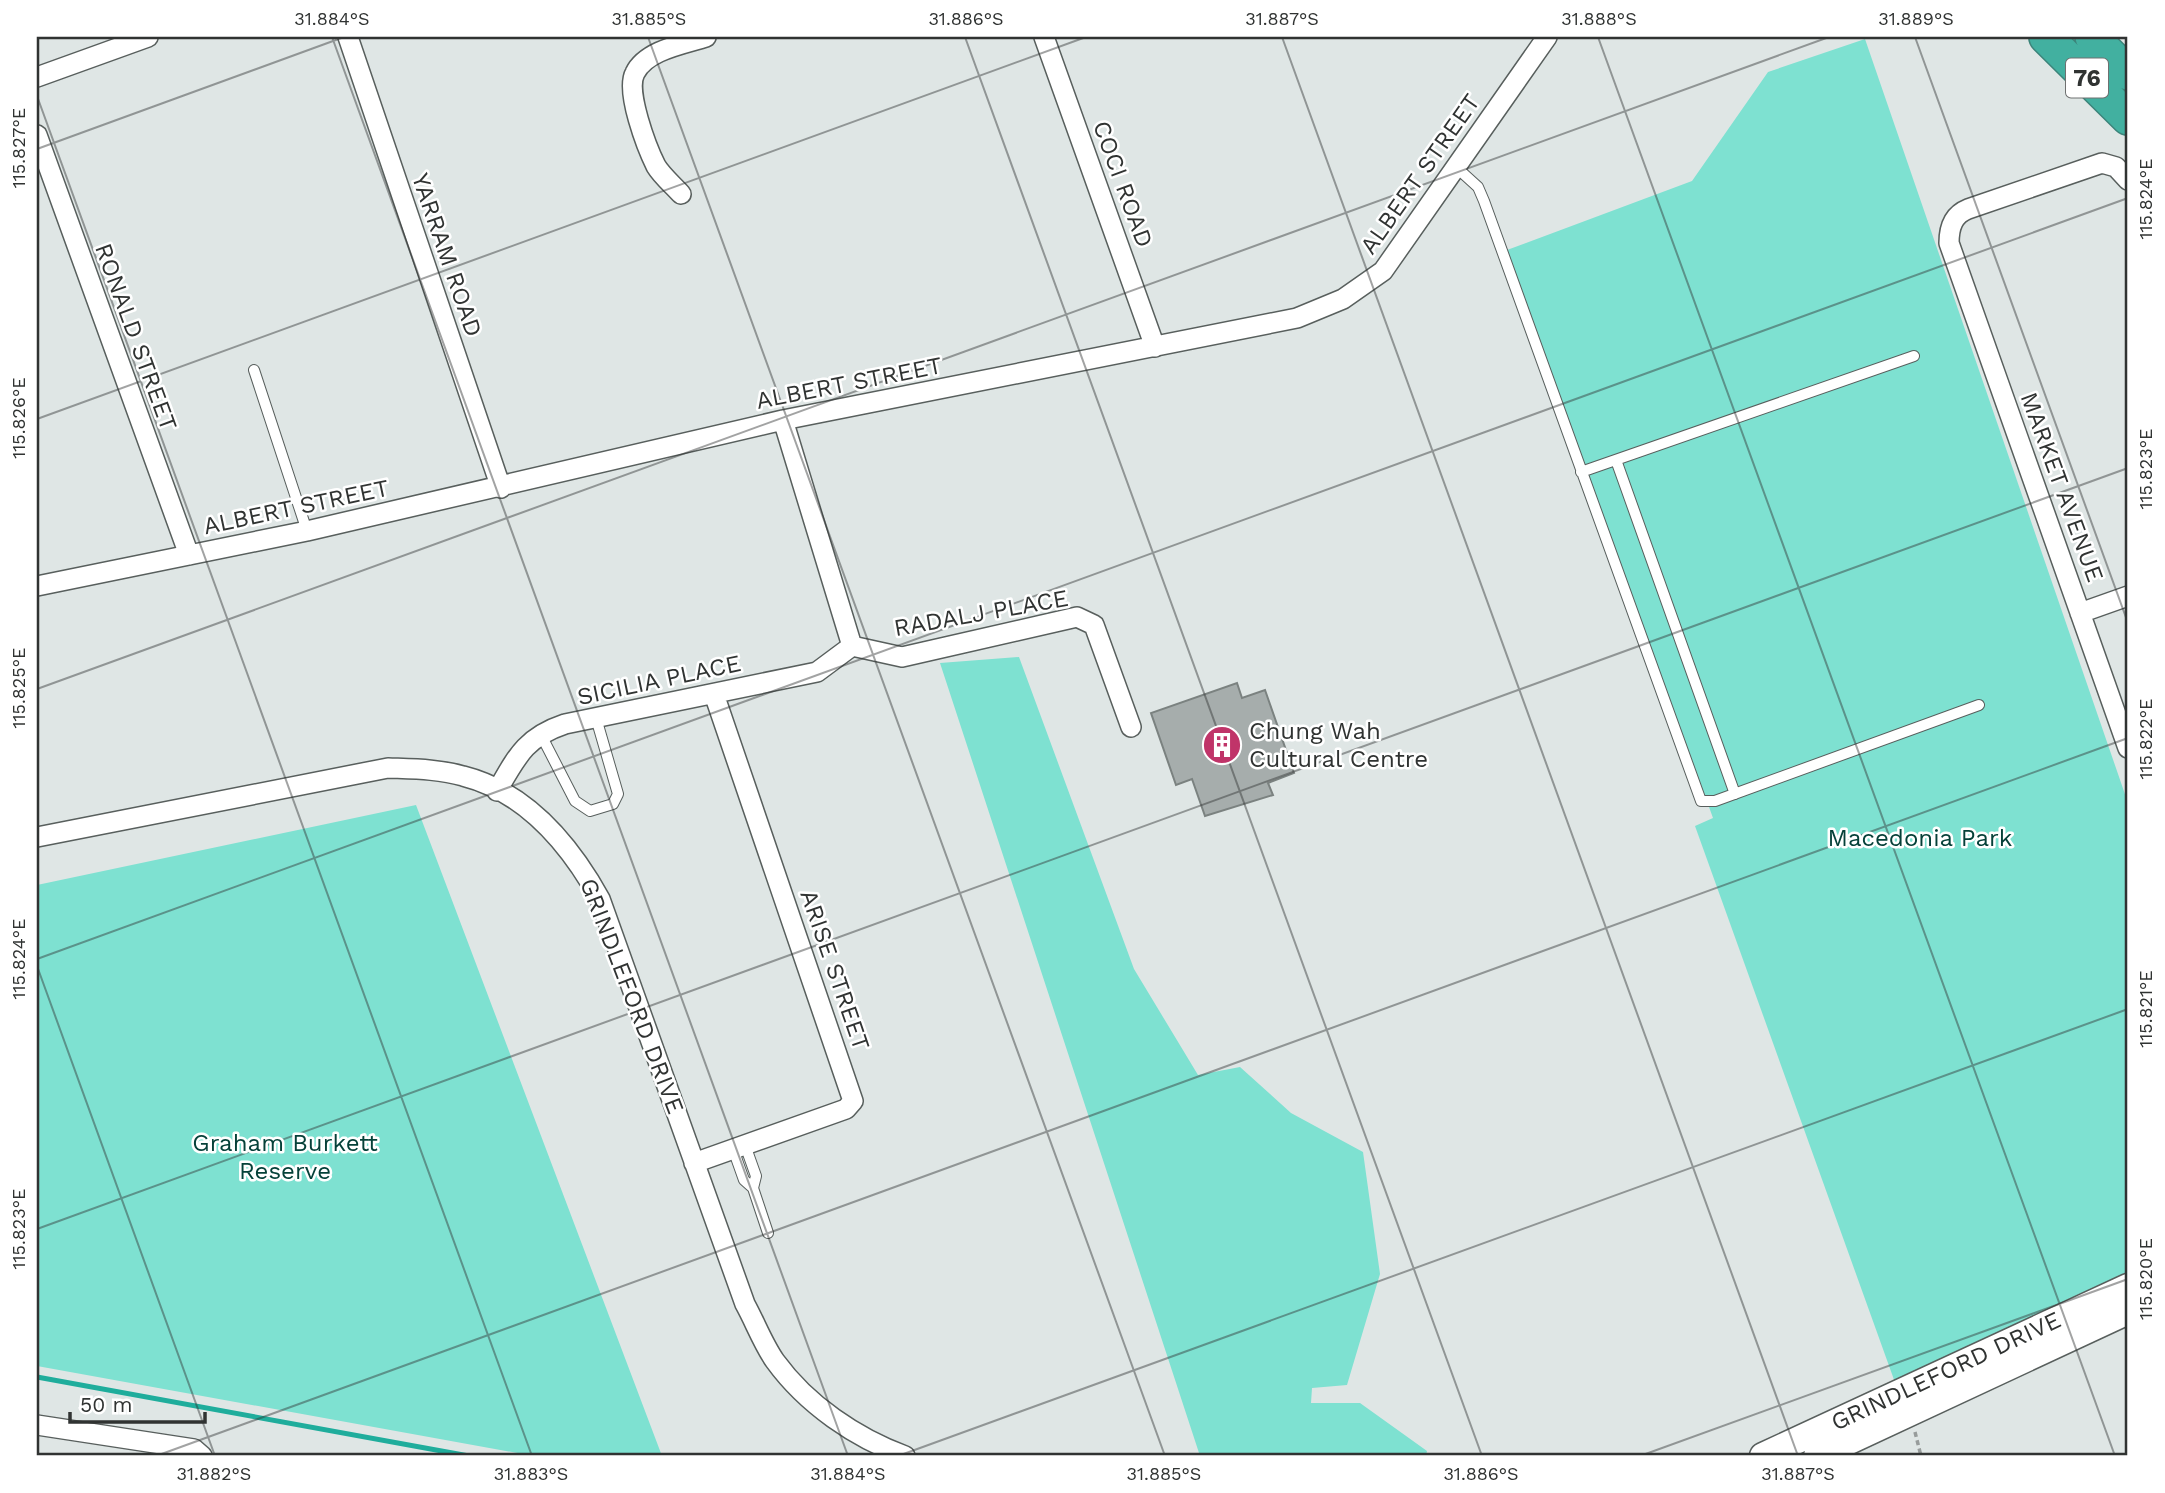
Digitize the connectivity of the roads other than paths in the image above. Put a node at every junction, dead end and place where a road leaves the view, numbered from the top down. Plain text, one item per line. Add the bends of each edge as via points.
1 (148, 37) edge
2 (348, 37) edge
3 (706, 37) edge
4 (1044, 37) edge
5 (1547, 37) edge
6 (2046, 37) edge
7 (2092, 37) edge
8 (2128, 73) edge
9 (37, 77) edge
10 (2128, 118) edge
11 (37, 135) edge
12 (41, 158) edge
13 (1456, 167) junction
14 (2128, 180) edge
15 (681, 194) dead end
16 (1155, 347) junction
17 (1914, 356) dead end
18 (254, 370) dead end
19 (783, 421) junction
20 (1616, 460) junction
21 (1581, 472) junction
22 (501, 488) junction
23 (307, 531) junction
24 (189, 555) junction
25 (37, 586) edge
26 (2128, 596) edge
27 (2080, 613) junction
28 (852, 646) junction
29 (714, 694) junction
30 (1979, 705) dead end
31 (596, 718) junction
32 (1131, 727) dead end
33 (540, 732) junction
34 (2128, 748) edge
35 (497, 790) junction
36 (1735, 794) junction
37 (37, 837) edge
38 (739, 1147) junction
39 (694, 1163) junction
40 (768, 1233) dead end
41 (2128, 1287) edge
42 (2128, 1311) edge
43 (37, 1425) edge
44 (1846, 1440) edge
45 (202, 1456) edge
46 (905, 1456) edge
47 (1763, 1456) edge
48 (1816, 1456) edge

1 - 9 street
2 - 22 street, YARRAM ROAD
3 - 15 street via 644,62 632,86 657,167
4 - 16 street, COCI ROAD
5 - 13 street, ALBERT STREET
6 - 10 highway, 76
7 - 8 highway, 76
11 - 12 street, RONALD STREET
12 - 24 street, RONALD STREET
13 - 16 street, ALBERT STREET via 1383,271 1343,299 1290,320
13 - 21 lane via 1478,187 1484,201
14 - 27 street, MARKET AVENUE via 2116,167 2102,163 1968,209 1954,220 1949,243
16 - 19 street, ALBERT STREET
17 - 20 lane
18 - 23 lane
19 - 22 street, ALBERT STREET
19 - 28 street
20 - 21 lane
20 - 36 lane
21 - 36 lane via 1697,796 1705,803
22 - 23 street, ALBERT STREET
23 - 24 street, ALBERT STREET
24 - 25 street, ALBERT STREET
26 - 27 street
27 - 34 street, MARKET AVENUE
28 - 29 street, SICILIA PLACE via 817,672
28 - 32 street, RADALJ PLACE via 902,657 1077,617 1094,625
29 - 31 street, SICILIA PLACE
29 - 38 street, ARISE STREET via 852,1101 846,1109
30 - 36 lane
31 - 33 street, SICILIA PLACE
31 - 33 lane via 618,794 613,804 590,811 575,801
33 - 35 street
35 - 37 street, GRINDLEFORD DRIVE via 465,776 388,768
35 - 39 street, GRINDLEFORD DRIVE via 558,836 600,899
38 - 39 street, ARISE STREET
38 - 40 lane via 744,1180 752,1188
39 - 46 street, GRINDLEFORD DRIVE via 745,1304 776,1362 822,1410 872,1444
41 - 44 street, GRINDLEFORD DRIVE
42 - 44 street, GRINDLEFORD DRIVE
43 - 45 street via 194,1449
44 - 47 street, GRINDLEFORD DRIVE
44 - 48 street, GRINDLEFORD DRIVE

